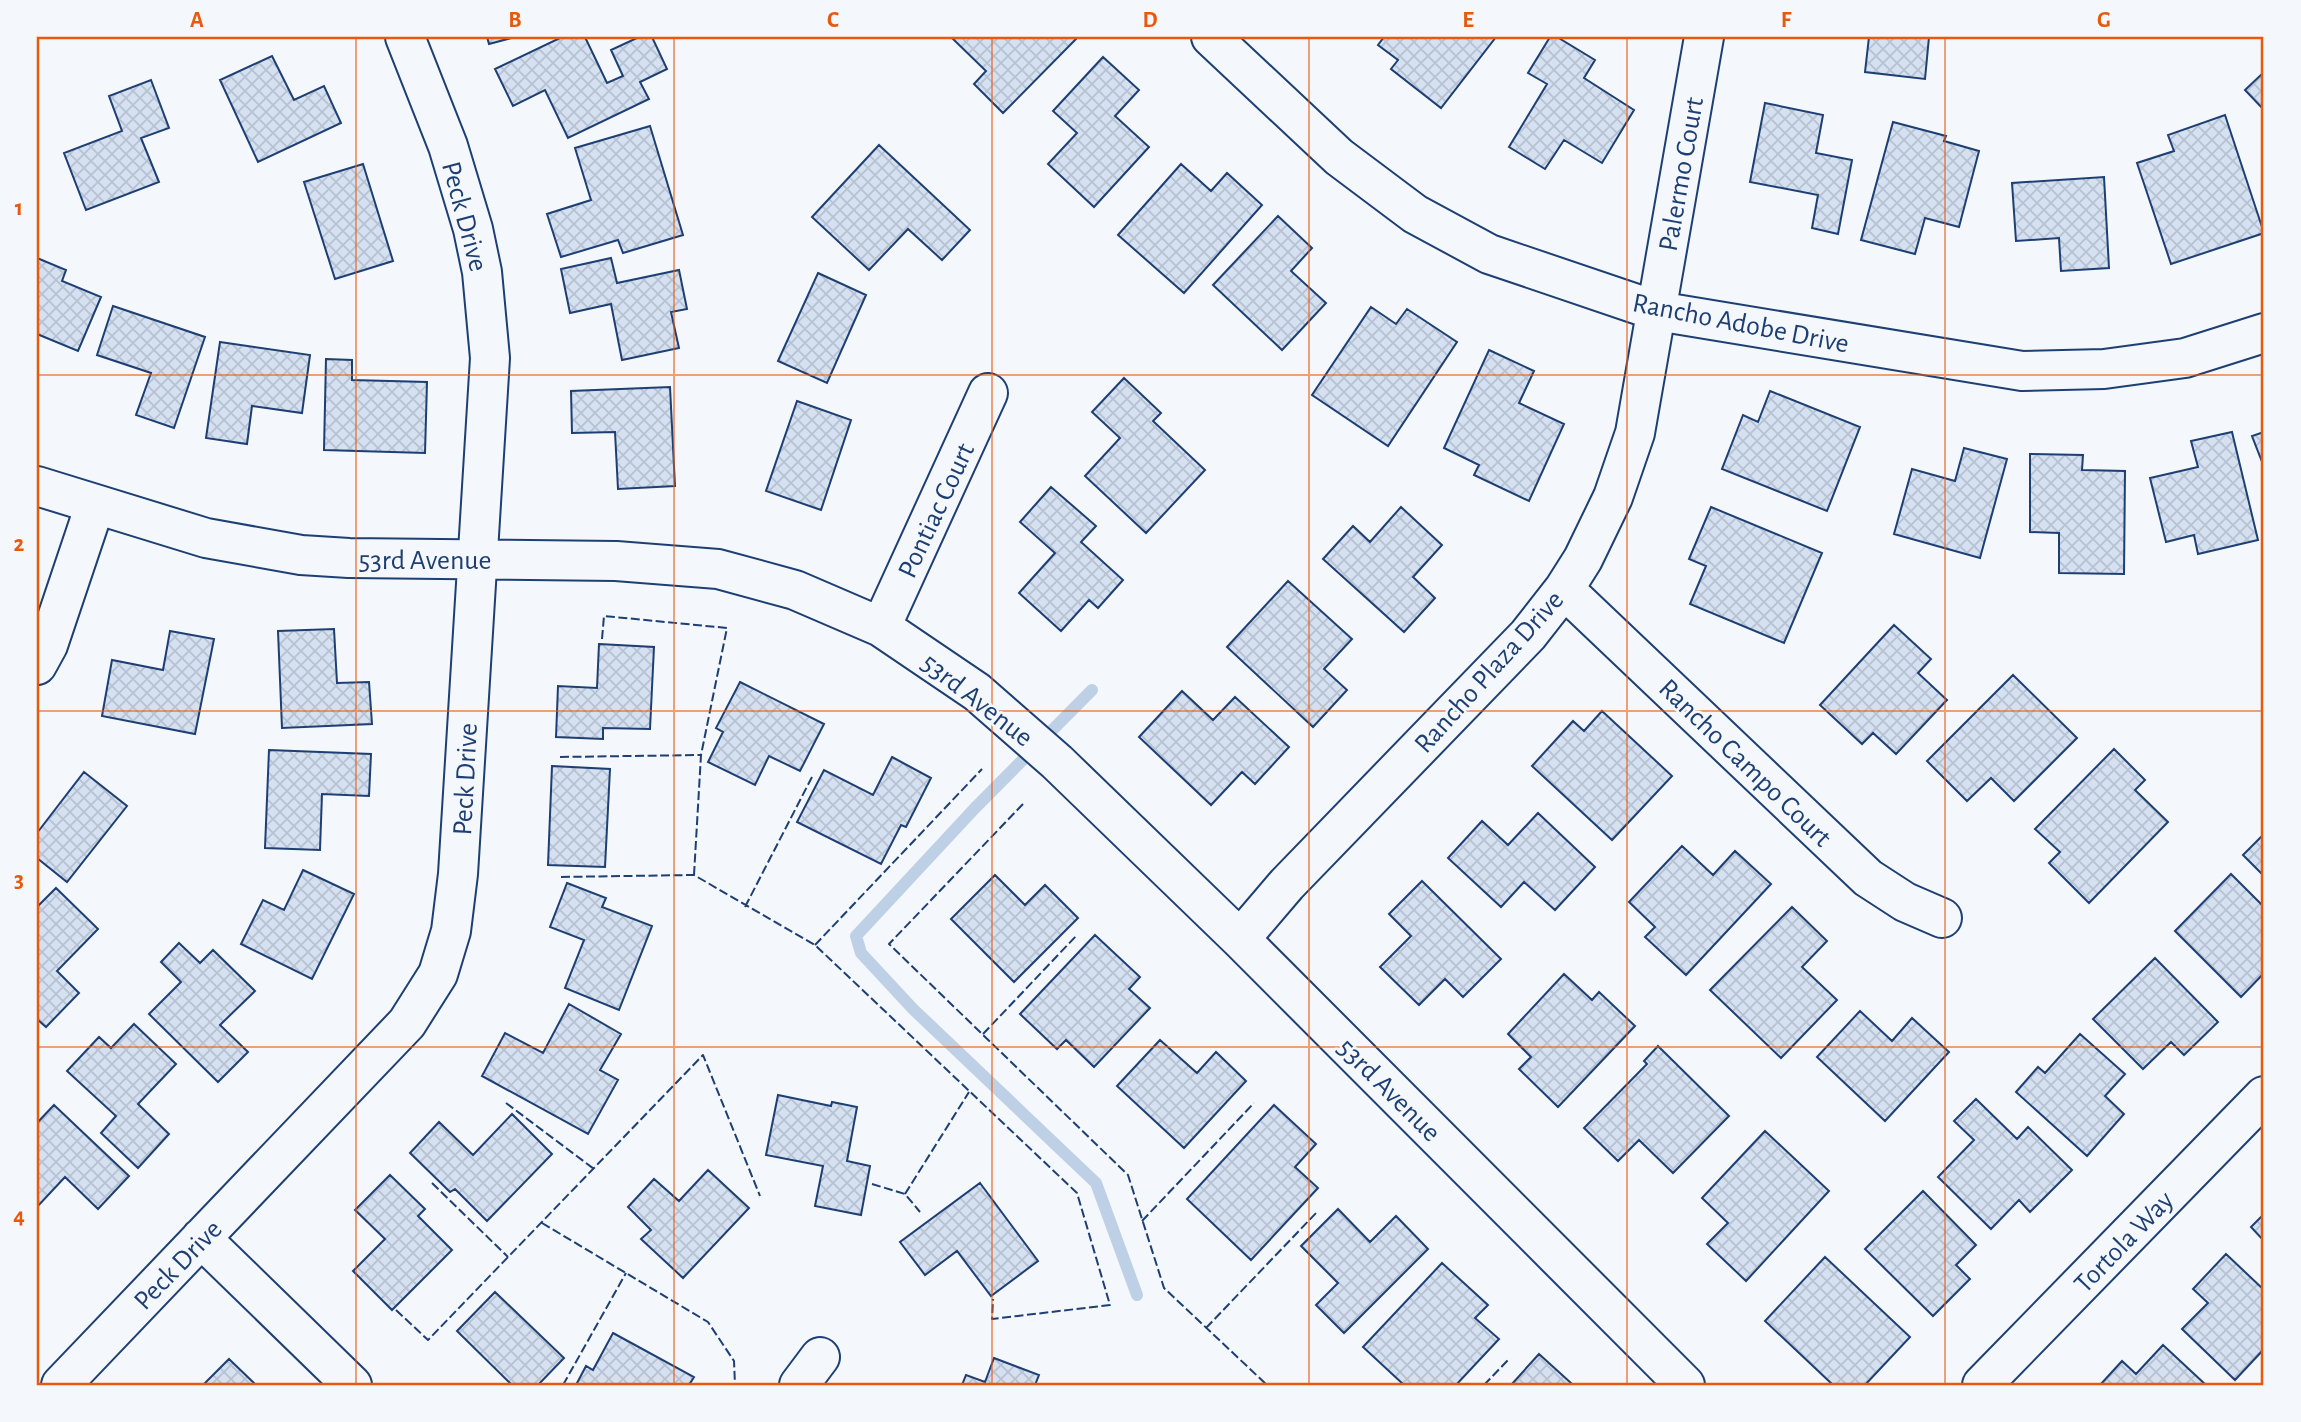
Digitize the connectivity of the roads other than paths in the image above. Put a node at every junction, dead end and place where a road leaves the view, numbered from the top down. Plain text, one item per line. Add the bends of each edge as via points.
1 (405, 37) edge
2 (1211, 37) edge
3 (1704, 37) edge
4 (1657, 311) junction
5 (2264, 333) edge
6 (988, 393) dead end
7 (37, 486) edge
8 (95, 505) junction
9 (476, 559) junction
10 (1564, 589) junction
11 (881, 627) junction
12 (37, 665) edge
13 (1941, 918) dead end
14 (1240, 939) junction
15 (2264, 1096) edge
16 (201, 1238) junction
17 (61, 1385) edge
18 (352, 1385) edge
19 (1685, 1385) edge
20 (1982, 1385) edge

1 - 9 street, Peck Drive via 448,146 482,272 490,358
2 - 4 street, Rancho Adobe Drive via 1339,157 1415,214 1489,254
3 - 4 street, Palermo Court
4 - 5 street, Rancho Adobe Drive via 2022,371 2104,369 2185,358
4 - 10 street, Rancho Plaza Drive via 1635,433 1613,497
6 - 11 street, Pontiac Court
7 - 8 street, 53rd Avenue
8 - 9 street, 53rd Avenue via 206,538 301,555
8 - 12 street via 48,645
9 - 11 street, 53rd Avenue via 616,561 718,569 795,590
9 - 16 street, Peck Drive via 458,874 438,974 407,1023
10 - 13 street, Rancho Campo Court via 1868,878
10 - 14 street, Rancho Plaza Drive via 1528,635 1287,884
11 - 14 street, 53rd Avenue via 977,692
14 - 19 street, 53rd Avenue
15 - 20 street, Tortola Way
16 - 17 street, Peck Drive
16 - 18 street

